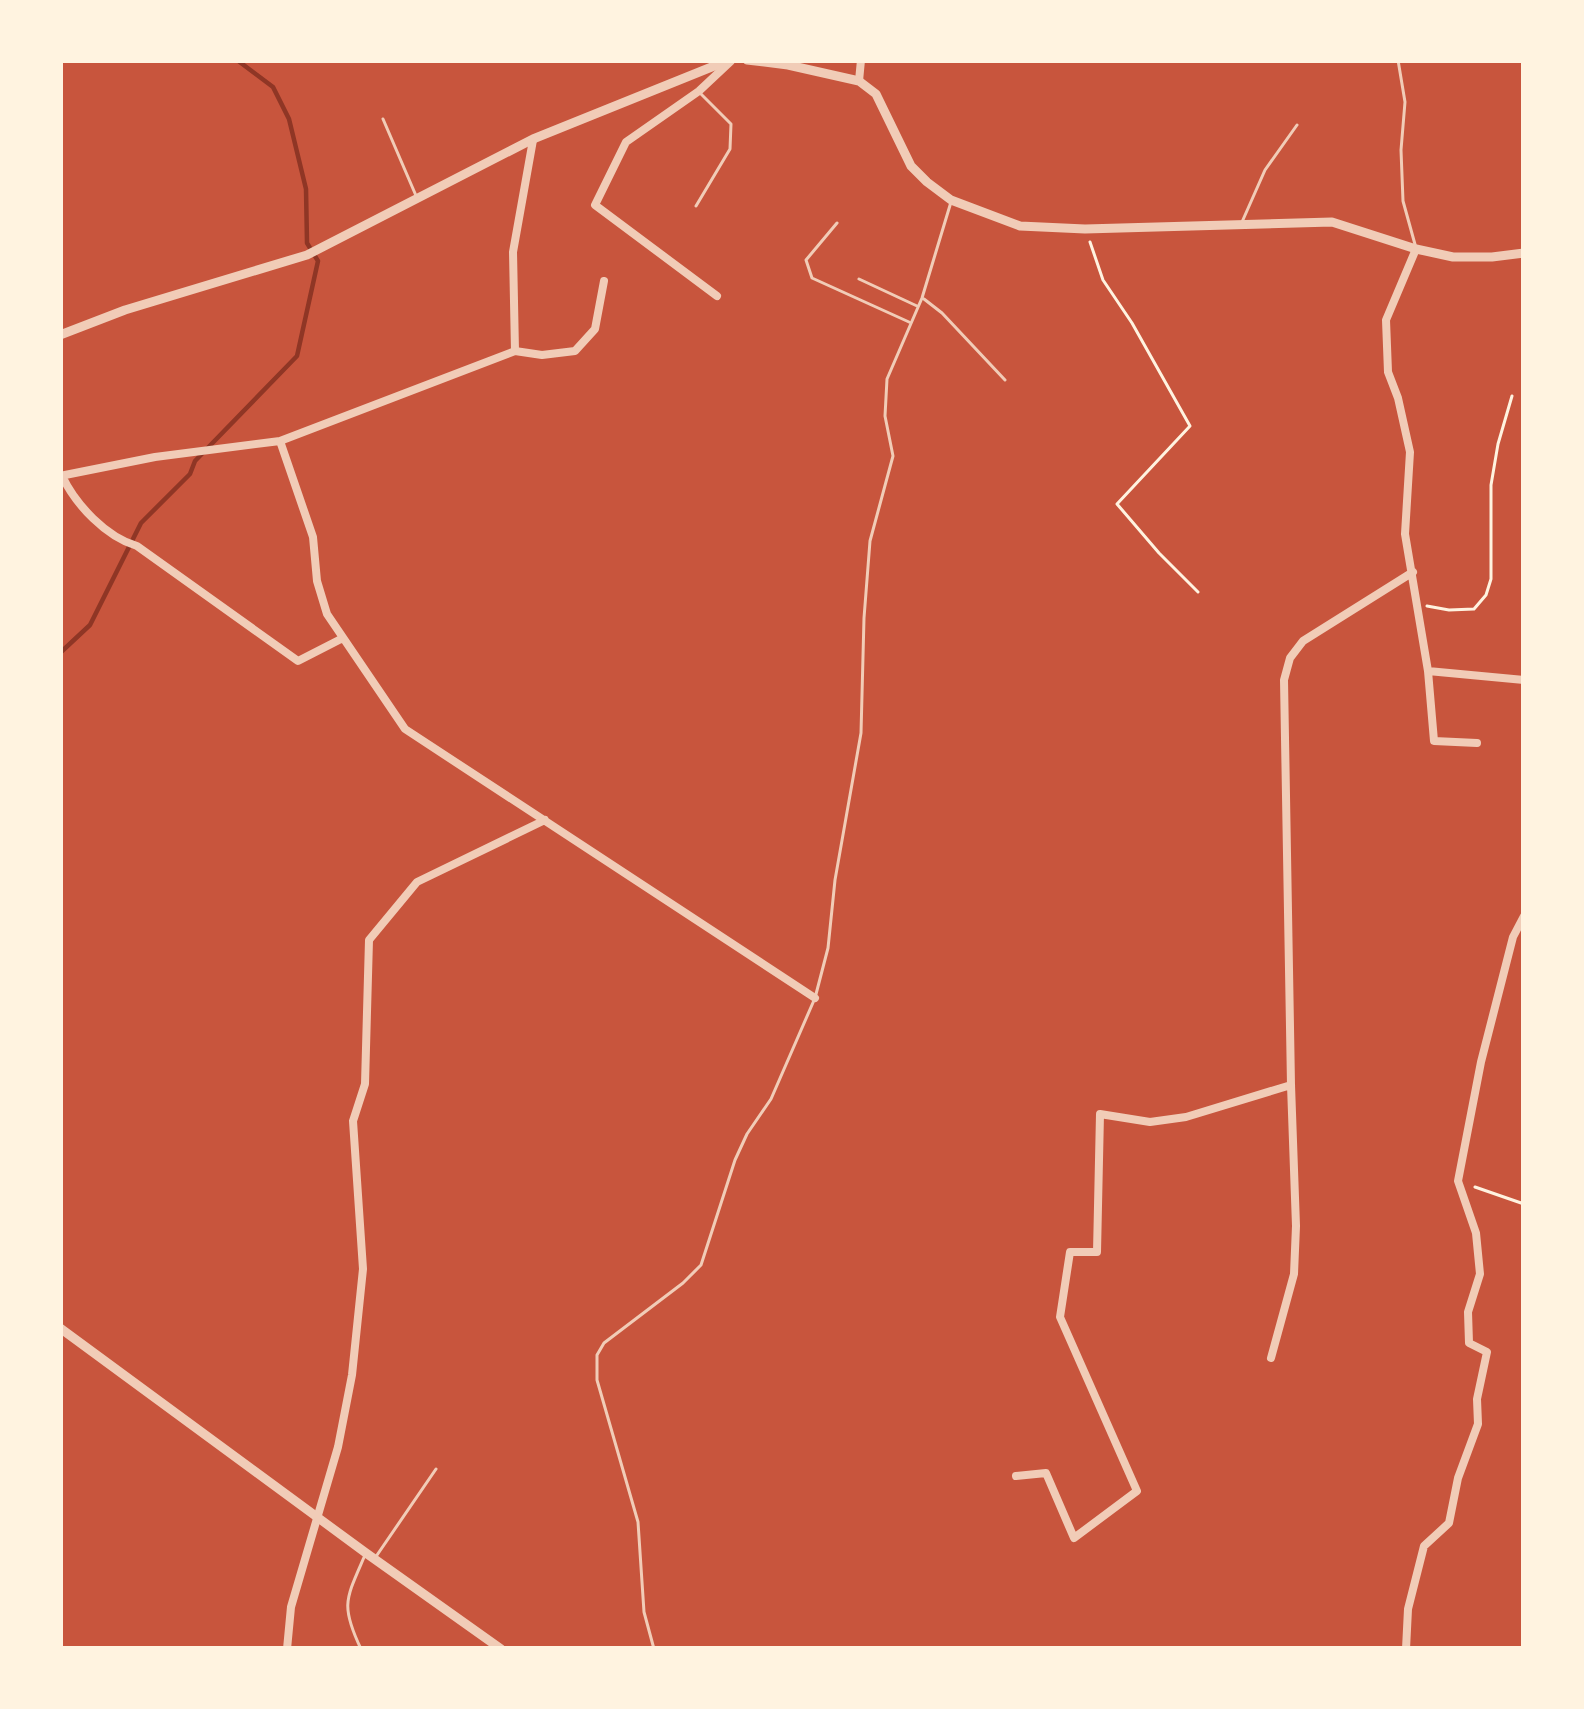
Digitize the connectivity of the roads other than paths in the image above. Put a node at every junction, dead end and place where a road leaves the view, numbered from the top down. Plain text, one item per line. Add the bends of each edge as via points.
1 (730, 60) edge
2 (747, 60) edge
3 (861, 60) edge
4 (1398, 60) edge
5 (859, 81) junction
6 (699, 91) junction
7 (382, 119) dead end
8 (1297, 125) dead end
9 (533, 139) junction
10 (418, 199) junction
11 (951, 200) junction
12 (696, 206) dead end
13 (837, 223) dead end
14 (1241, 223) junction
15 (1416, 249) junction
16 (1524, 254) edge
17 (859, 279) dead end
18 (604, 281) dead end
19 (717, 296) dead end
20 (922, 298) junction
21 (918, 307) junction
22 (911, 323) junction
23 (60, 334) edge
24 (515, 351) junction
25 (1004, 380) dead end
26 (280, 441) junction
27 (61, 476) edge
28 (1413, 572) junction
29 (342, 639) junction
30 (1428, 670) junction
31 (1524, 680) edge
32 (1477, 743) dead end
33 (545, 820) junction
34 (1524, 916) edge
35 (815, 998) junction
36 (1291, 1085) junction
37 (60, 1328) edge
38 (1271, 1358) dead end
39 (436, 1469) dead end
40 (1016, 1476) dead end
41 (317, 1518) junction
42 (370, 1556) junction
43 (287, 1649) edge
44 (361, 1649) edge
45 (501, 1649) edge
46 (654, 1649) edge
47 (1406, 1649) edge

1 - 6 street
1 - 9 street
2 - 5 street
3 - 5 street
4 - 15 lane via 1403,201
5 - 11 street via 884,107 911,166
6 - 12 lane via 731,124 730,149
6 - 19 street via 626,142 595,205
7 - 10 lane
8 - 14 lane
9 - 10 street
9 - 24 street via 513,252
10 - 23 street via 307,255
11 - 14 street via 1020,226
11 - 20 lane
13 - 22 lane via 806,260 812,278
14 - 15 street via 1332,222
15 - 16 street via 1453,257
15 - 28 street via 1386,320 1388,372 1410,452 1405,534
17 - 21 lane
18 - 24 street via 595,329 575,351
20 - 21 lane
20 - 25 lane
21 - 22 lane
22 - 35 lane via 887,379 892,456 870,541 861,733
24 - 26 street
26 - 27 street
26 - 29 street via 313,537 327,614
27 - 29 street via 73,499 123,542 298,662
28 - 30 street
28 - 36 street via 1303,641 1284,680
29 - 33 street via 405,729
30 - 31 street
30 - 32 street via 1434,741
33 - 35 street
33 - 41 street via 417,882 369,940 365,1084 353,1121 363,1269 352,1375
34 - 47 street via 1481,1062 1458,1181 1480,1274 1469,1343 1487,1352 1478,1424 1449,1523 1424,1546
35 - 46 lane via 735,1160 700,1265 597,1355 638,1522
36 - 38 street via 1294,1274
36 - 40 street via 1186,1117 1150,1122 1100,1114 1097,1252 1070,1252 1060,1317 1137,1490 1074,1538 1046,1473
37 - 41 street
39 - 42 lane
41 - 42 street
41 - 43 street
42 - 44 lane via 346,1606
42 - 45 street

